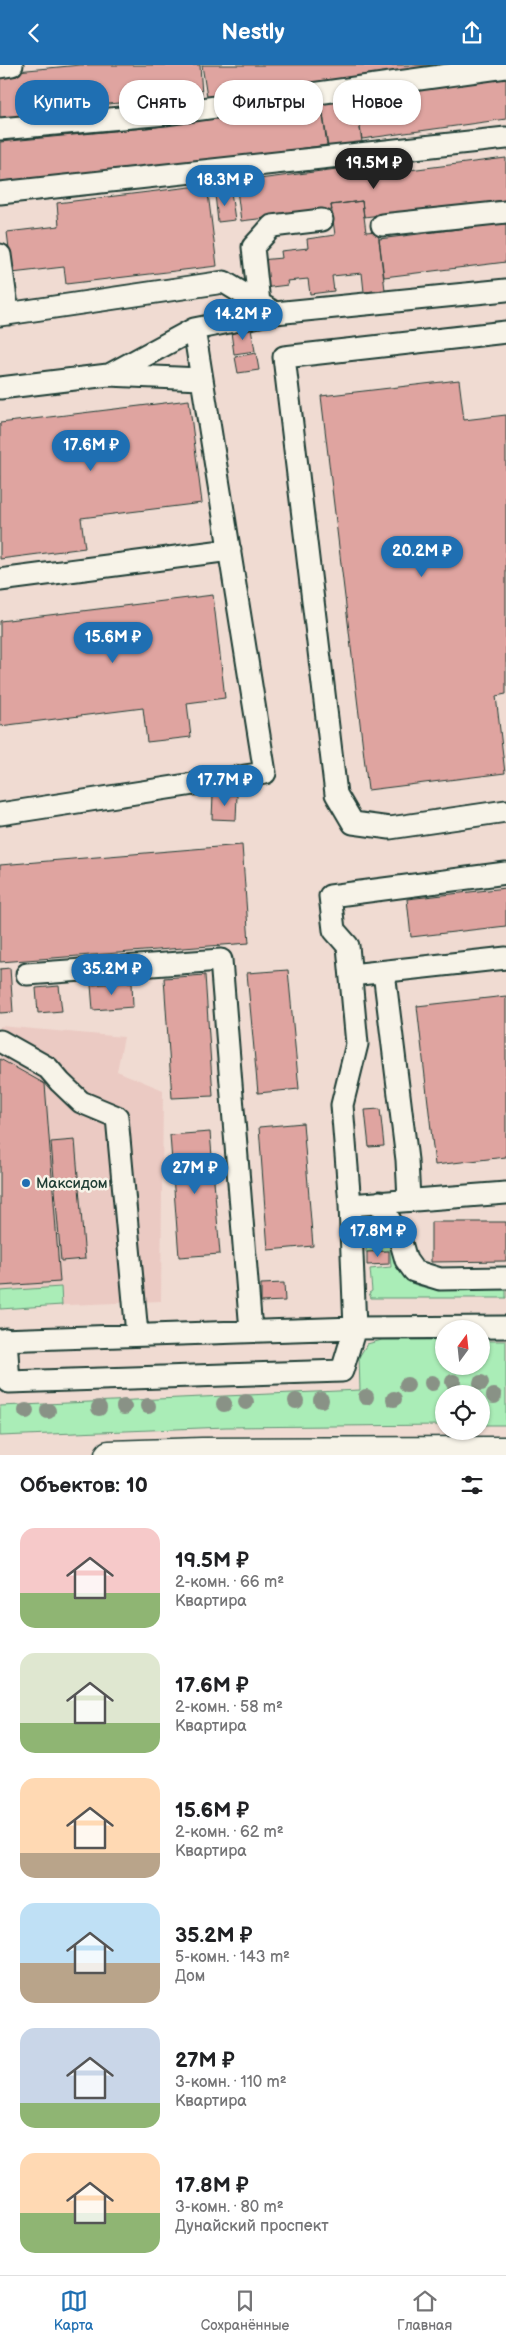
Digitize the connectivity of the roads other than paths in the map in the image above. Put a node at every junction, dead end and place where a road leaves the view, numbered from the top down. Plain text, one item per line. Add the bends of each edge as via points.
1 (12, 65) edge
2 (0, 67) edge
3 (506, 67) edge
4 (0, 129) edge
5 (506, 138) edge
6 (0, 193) edge
7 (506, 211) edge
8 (322, 220) dead end
9 (382, 225) dead end
10 (0, 255) edge
11 (506, 290) edge
12 (267, 308) junction
13 (4, 314) edge
14 (194, 329) junction
15 (506, 332) edge
16 (108, 375) junction
17 (201, 379) junction
18 (0, 388) edge
19 (230, 550) junction
20 (0, 580) edge
21 (506, 811) edge
22 (0, 814) edge
23 (506, 873) edge
24 (506, 957) edge
25 (384, 972) junction
26 (27, 974) dead end
27 (351, 975) junction
28 (0, 1041) edge
29 (506, 1193) edge
30 (409, 1200) junction
31 (380, 1202) junction
32 (350, 1205) junction
33 (506, 1278) edge
34 (506, 1327) edge
35 (355, 1328) junction
36 (250, 1331) junction
37 (137, 1334) junction
38 (3, 1339) edge
39 (506, 1451) edge
40 (109, 1455) edge

1 - 2 street
3 - 4 street via 165,114
5 - 6 street
7 - 9 street
8 - 12 street via 272,226 254,247
10 - 13 street
11 - 12 street
12 - 13 street via 224,282
12 - 14 street
14 - 16 street
14 - 17 street
15 - 21 street via 284,357 336,794 354,823 390,828
16 - 17 street
16 - 18 street
17 - 19 street
19 - 20 street
19 - 22 street via 265,773
23 - 27 street via 330,896 334,930 348,946
24 - 25 street
25 - 27 street
25 - 30 street
26 - 36 street via 221,960
27 - 32 street via 357,1044 342,1105
28 - 37 street via 48,1067 81,1102 116,1117
29 - 30 street
30 - 31 street
31 - 32 street
31 - 33 street via 414,1271 440,1279
32 - 35 street
34 - 35 street
35 - 36 street
35 - 38 street via 342,1371 9,1383
36 - 37 street
37 - 38 street
39 - 40 main road

